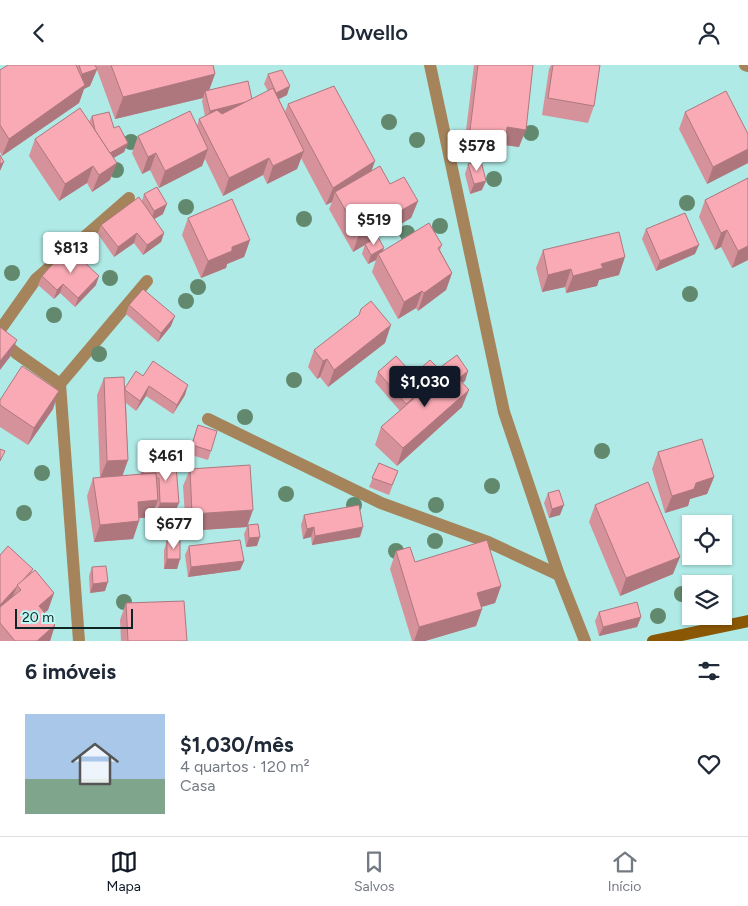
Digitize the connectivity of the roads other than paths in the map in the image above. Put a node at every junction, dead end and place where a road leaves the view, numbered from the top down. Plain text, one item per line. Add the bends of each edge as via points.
1 (430, 65) edge
2 (129, 198) dead end
3 (147, 281) dead end
4 (0, 330) edge
5 (0, 339) edge
6 (60, 384) junction
7 (208, 419) dead end
8 (559, 575) junction
9 (748, 621) edge
10 (79, 641) edge
11 (585, 641) edge
12 (653, 641) edge

1 - 8 street via 504,412
2 - 4 street via 36,279
3 - 6 street
5 - 6 street
6 - 10 street
7 - 8 street via 381,503 488,542
8 - 11 street
9 - 12 street

